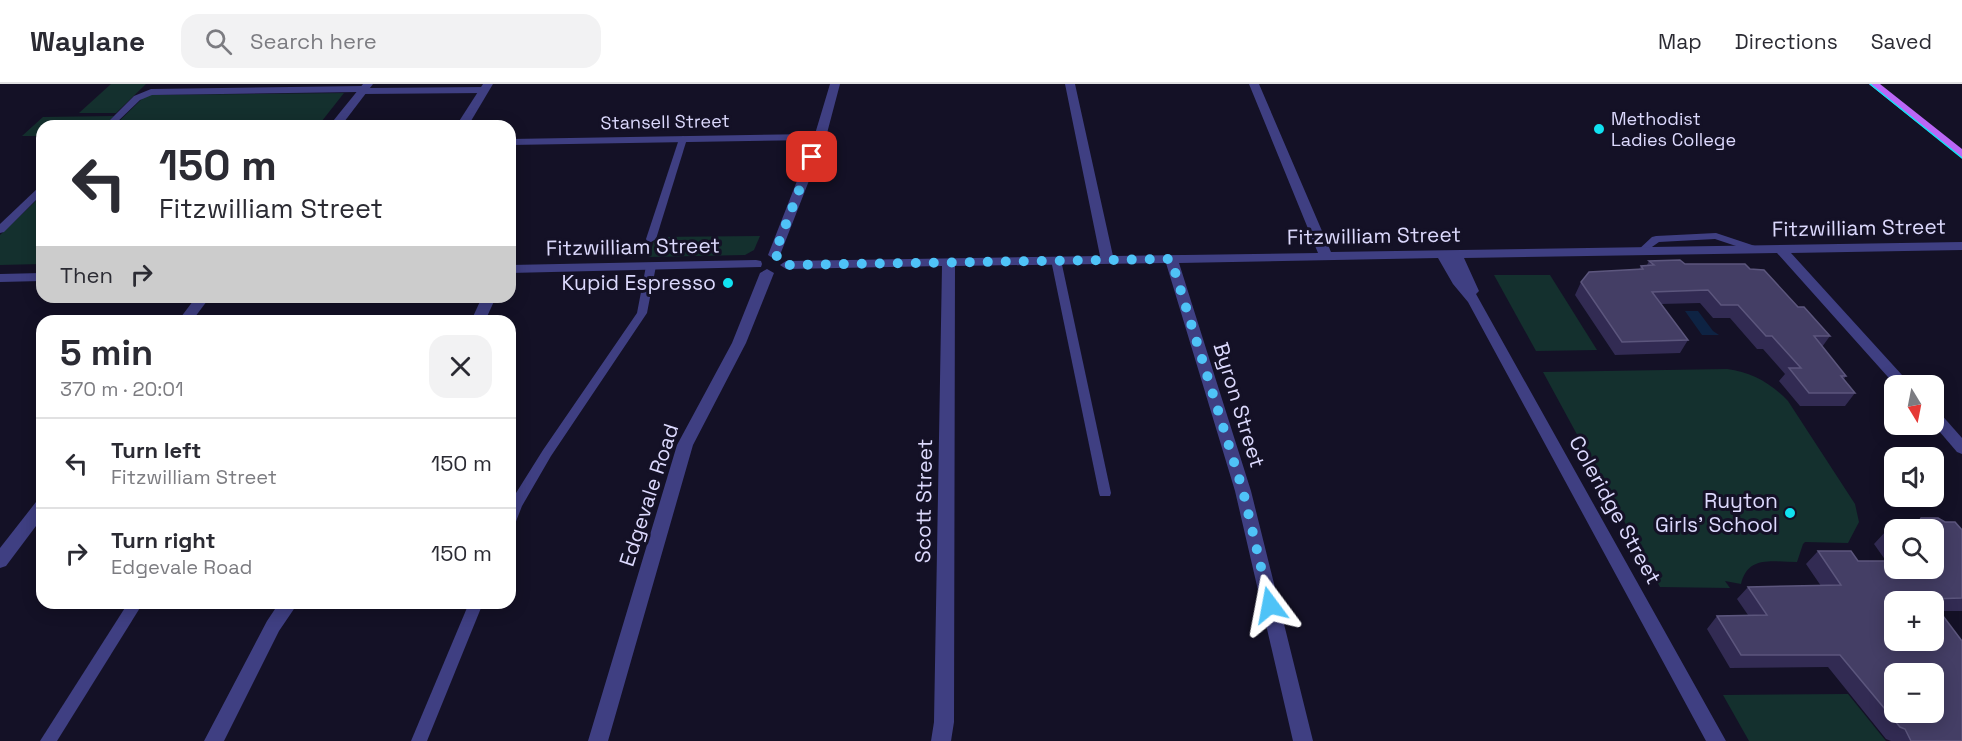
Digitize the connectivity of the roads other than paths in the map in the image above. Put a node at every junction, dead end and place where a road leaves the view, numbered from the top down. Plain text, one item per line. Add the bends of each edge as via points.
1 (156, 84) edge
2 (835, 84) edge
3 (1070, 84) edge
4 (1254, 84) edge
5 (1874, 84) edge
6 (487, 87) edge
7 (364, 88) edge
8 (147, 93) junction
9 (114, 120) edge
10 (340, 120) edge
11 (466, 120) edge
12 (820, 137) junction
13 (683, 140) junction
14 (516, 142) edge
15 (1962, 155) edge
16 (36, 195) edge
17 (0, 230) edge
18 (651, 239) dead end
19 (1962, 246) edge
20 (1781, 249) junction
21 (1442, 254) junction
22 (1456, 254) junction
23 (774, 255) junction
24 (1326, 256) junction
25 (1171, 259) junction
26 (1056, 260) junction
27 (1107, 260) junction
28 (949, 262) junction
29 (786, 265) junction
30 (651, 266) junction
31 (516, 269) edge
32 (762, 269) junction
33 (36, 277) edge
34 (0, 278) edge
35 (1474, 300) junction
36 (1895, 375) edge
37 (1944, 427) edge
38 (1962, 448) edge
39 (1105, 493) dead end
40 (516, 505) edge
41 (36, 514) edge
42 (0, 561) edge
43 (132, 609) edge
44 (285, 609) edge
45 (474, 609) edge
46 (48, 741) edge
47 (214, 741) edge
48 (419, 741) edge
49 (598, 741) edge
50 (941, 741) edge
51 (1303, 741) edge
52 (1716, 741) edge

1 - 8 lane
2 - 12 street
3 - 27 street
4 - 24 street
5 - 15 main road
6 - 7 lane
6 - 11 street
7 - 8 lane
7 - 10 street
8 - 9 lane
12 - 13 street, Stansell Street
12 - 23 street
13 - 14 street, Stansell Street
13 - 18 lane
16 - 17 lane
19 - 20 street, Fitzwilliam Street
20 - 22 street, Fitzwilliam Street
20 - 36 street
21 - 22 street, Fitzwilliam Street
21 - 24 street, Fitzwilliam Street
21 - 35 street, Coleridge Street
22 - 35 street, Coleridge Street via 1470,281
23 - 29 street via 783,258
23 - 32 street via 761,259
24 - 25 street, Fitzwilliam Street
25 - 27 street, Fitzwilliam Street
25 - 51 street, Byron Street via 1243,491
26 - 27 street, Fitzwilliam Street
26 - 28 street, Fitzwilliam Street
26 - 39 lane
28 - 29 street, Fitzwilliam Street
28 - 50 street, Scott Street
29 - 32 street via 780,270
30 - 31 street, Fitzwilliam Street
30 - 32 street, Fitzwilliam Street
30 - 40 lane via 642,313
32 - 49 street, Edgevale Road via 739,343 685,445
33 - 34 street
35 - 52 street, Coleridge Street
37 - 38 street
41 - 42 street
43 - 46 lane
44 - 47 street
45 - 48 lane

